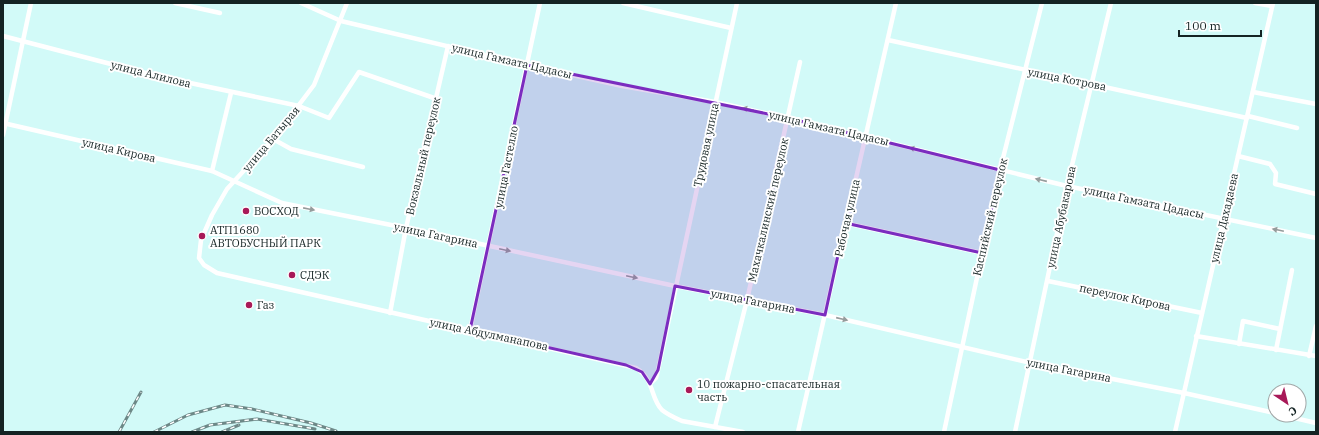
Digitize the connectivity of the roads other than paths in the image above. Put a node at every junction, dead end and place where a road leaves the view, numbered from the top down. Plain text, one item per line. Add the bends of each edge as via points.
1 (31, 3) edge
2 (175, 3) edge
3 (301, 3) edge
4 (346, 3) edge
5 (540, 3) edge
6 (623, 3) edge
7 (736, 3) edge
8 (896, 3) edge
9 (1042, 3) edge
10 (1111, 3) edge
11 (1255, 3) edge
12 (1272, 5) edge
13 (220, 13) dead end
14 (341, 21) junction
15 (731, 28) junction
16 (3, 36) edge
17 (22, 40) junction
18 (888, 40) junction
19 (448, 46) junction
20 (800, 62) dead end
21 (527, 65) junction
22 (1025, 71) junction
23 (1092, 84) junction
24 (1253, 92) junction
25 (231, 93) junction
26 (437, 99) junction
27 (715, 102) junction
28 (1316, 104) edge
29 (300, 106) junction
30 (1247, 117) junction
31 (788, 118) junction
32 (4, 124) edge
33 (1298, 128) dead end
34 (3, 135) edge
35 (867, 137) junction
36 (272, 140) junction
37 (1238, 156) junction
38 (363, 167) dead end
39 (1000, 170) junction
40 (212, 172) junction
41 (234, 181) junction
42 (1068, 186) junction
43 (1316, 194) edge
44 (1225, 218) junction
45 (845, 223) junction
46 (406, 228) junction
47 (1316, 238) edge
48 (489, 247) junction
49 (982, 253) junction
50 (209, 270) joint
51 (1292, 270) dead end
52 (1048, 281) junction
53 (675, 286) junction
54 (747, 300) junction
55 (390, 312) junction
56 (1202, 313) junction
57 (825, 315) junction
58 (1316, 326) edge
59 (1280, 329) junction
60 (470, 330) junction
61 (1196, 336) junction
62 (1238, 344) junction
63 (962, 346) junction
64 (1276, 350) junction
65 (1310, 356) junction
66 (1316, 356) edge
67 (1031, 363) junction
68 (650, 384) junction
69 (1184, 393) junction
70 (1267, 411) edge
71 (715, 427) junction
72 (743, 432) edge
73 (798, 432) edge
74 (944, 432) edge
75 (1015, 432) edge
76 (1175, 432) edge

1 - 17 street
2 - 13 street
3 - 14 street, улица Гамзата Цадасы
4 - 14 street, улица Батырая
5 - 21 street, улица Гастелло
6 - 15 street
7 - 15 street, Трудовая улица
8 - 18 street, Рабочая улица
9 - 22 street, Каспийский переулок
10 - 23 street, улица Абубакарова
11 - 12 street
12 - 24 street, улица Дахадаева
14 - 19 street, улица Гамзата Цадасы
14 - 29 street, улица Батырая via 320,72
15 - 27 street, Трудовая улица
16 - 17 street, улица Алилова
17 - 25 street, улица Алилова
17 - 32 street
18 - 22 street, улица Котрова
18 - 35 street, Рабочая улица
19 - 21 street, улица Гамзата Цадасы
19 - 26 street, Вокзальный переулок
20 - 31 street, Махачкалинский переулок
21 - 27 street, улица Гамзата Цадасы via 622,86
21 - 48 street, улица Гастелло
22 - 23 street, улица Котрова
22 - 39 street, Каспийский переулок
23 - 30 street, улица Котрова
23 - 42 street, улица Абубакарова
24 - 28 street
24 - 30 street, улица Дахадаева
25 - 29 street, улица Алилова
25 - 40 street
26 - 29 street, улица Алилова via 359,72 329,118
26 - 46 street, Вокзальный переулок
31 -> 27 street, улица Гамзата Цадасы
27 - 53 street, Трудовая улица
29 - 36 street, улица Батырая
30 - 33 street, улица Котрова
30 - 37 street, улица Дахадаева
31 - 35 street, улица Гамзата Цадасы
31 - 54 street, Махачкалинский переулок
32 - 34 street
32 - 40 street, улица Кирова
39 -> 35 street, улица Гамзата Цадасы
35 - 45 street, Рабочая улица
36 - 38 street via 291,149
36 - 41 street, улица Батырая
37 - 43 street via 1270,164 1276,174 1275,184
37 - 44 street, улица Дахадаева
42 -> 39 street, улица Гамзата Цадасы
39 - 49 street, Каспийский переулок
40 - 41 street, улица Кирова
41 -> 46 street, улица Гагарина via 282,203
41 - 50 street, улица Батырая via 212,215 201,240 199,258
42 - 44 street, улица Гамзата Цадасы
42 - 52 street, улица Абубакарова
47 -> 44 street, улица Гамзата Цадасы
44 - 56 street, улица Дахадаева
45 - 49 street
45 - 57 street, Рабочая улица
46 - 48 street, улица Гагарина
46 - 55 street, Вокзальный переулок
48 -> 53 street, улица Гагарина
48 - 60 street, улица Гастелло
49 - 63 street, Каспийский переулок
50 - 55 street, улица Абдулманапова
51 - 59 street
52 - 56 street, переулок Кирова
52 - 67 street, улица Абубакарова
53 - 54 street, улица Гагарина
53 - 68 street, Трудовая улица via 656,378
54 - 57 street, улица Гагарина
54 - 71 street, Махачкалинский переулок
55 - 60 street, улица Абдулманапова
56 - 61 street, улица Дахадаева
57 -> 63 street, улица Гагарина
57 - 73 street, Рабочая улица
58 - 65 street
59 - 62 street via 1243,321
59 - 64 street
60 - 68 street, улица Абдулманапова via 631,366 642,372
61 - 62 street
61 - 69 street, улица Дахадаева
62 - 64 street
63 - 67 street, улица Гагарина
63 - 74 street, Каспийский переулок
64 - 65 street
65 - 66 street
67 - 69 street, улица Гагарина
67 - 75 street, улица Абубакарова
68 - 71 street, улица Абдулманапова via 663,410 682,421
69 - 70 street, улица Гагарина
69 - 76 street, улица Дахадаева
71 - 72 street, улица Абдулманапова

